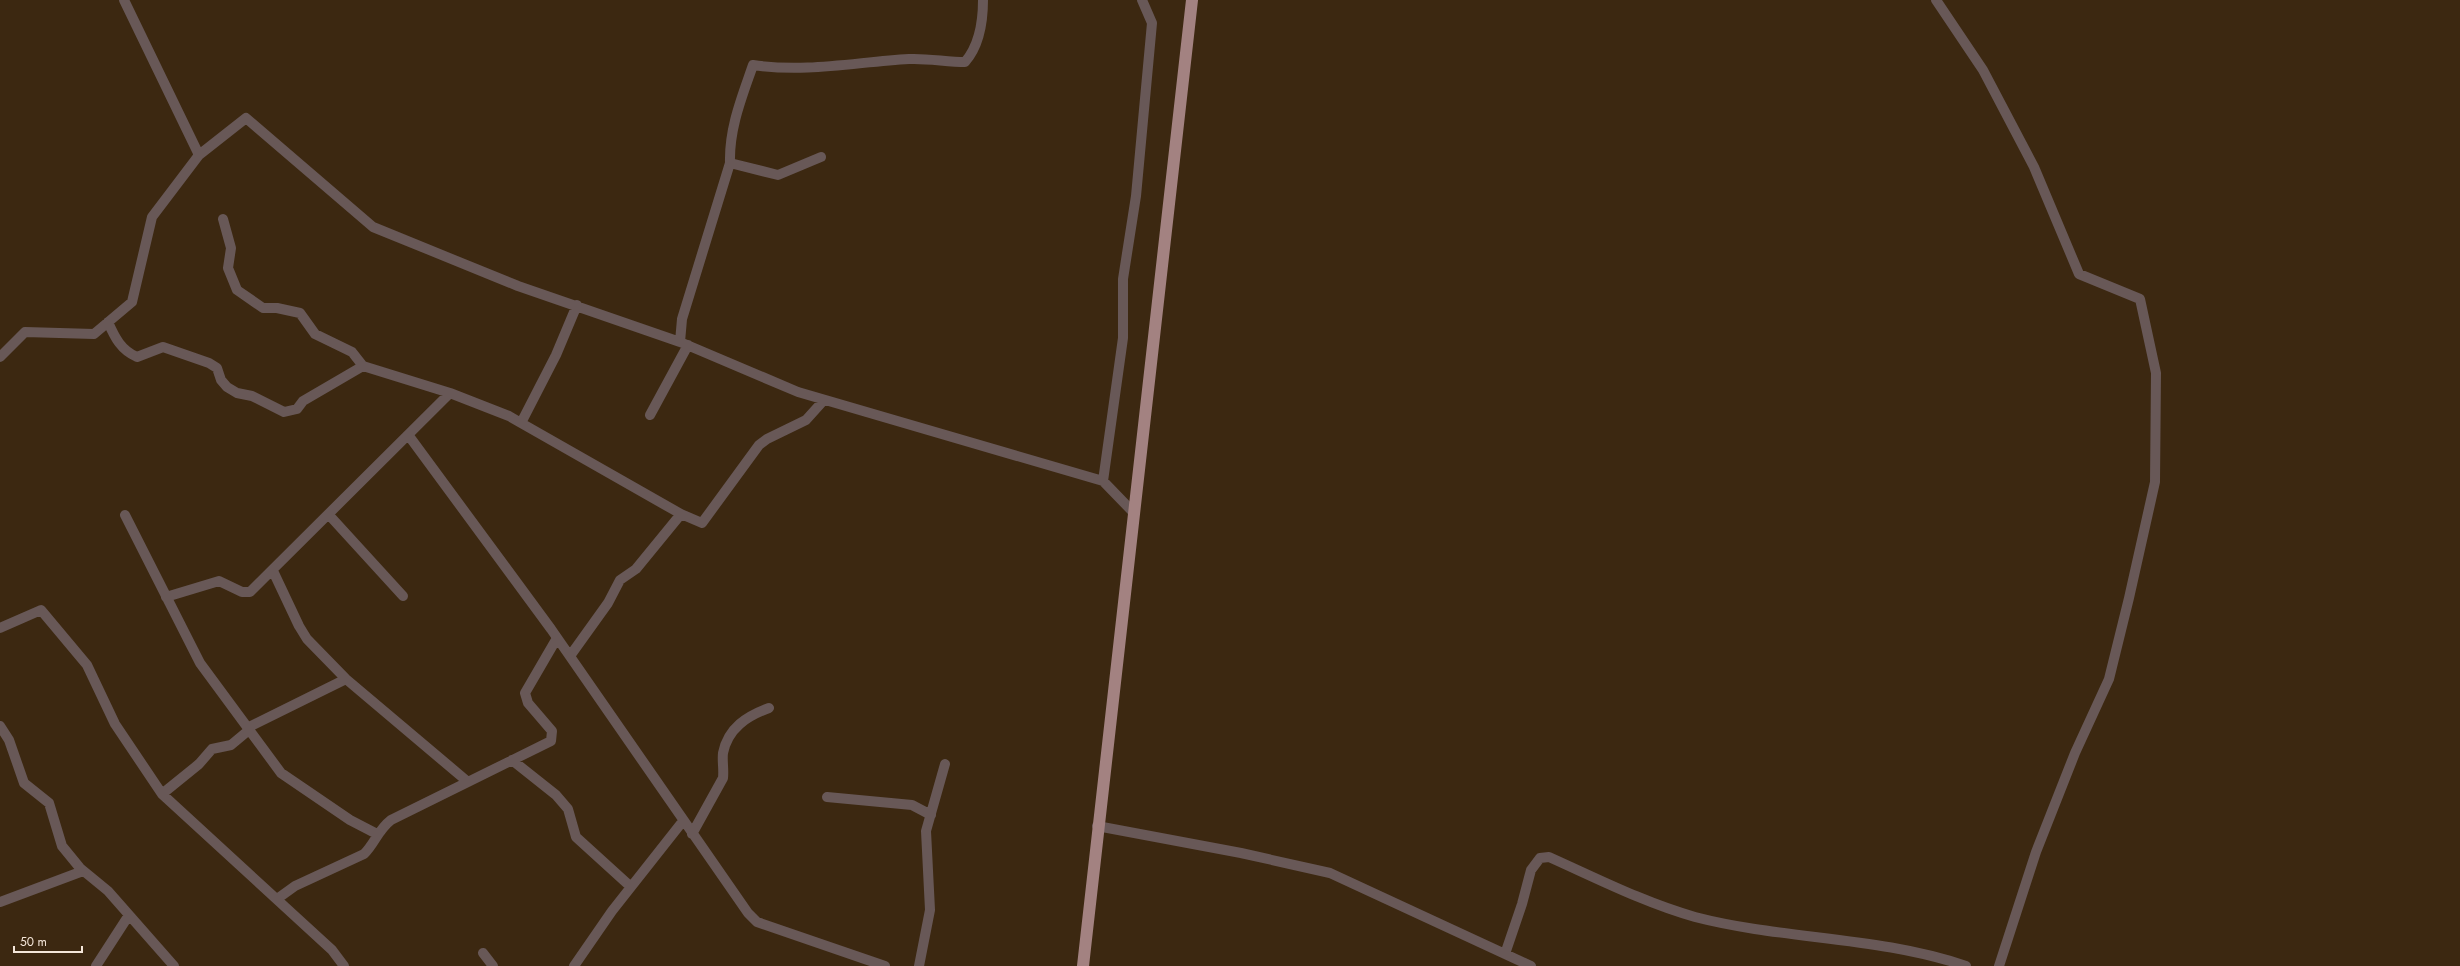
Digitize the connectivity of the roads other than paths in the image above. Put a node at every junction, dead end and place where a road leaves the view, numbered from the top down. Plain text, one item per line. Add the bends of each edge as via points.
1 (124, 0) edge
2 (983, 0) edge
3 (1142, 0) edge
4 (1192, 0) edge
5 (1936, 0) edge
6 (199, 155) junction
7 (821, 157) dead end
8 (730, 163) junction
9 (223, 219) dead end
10 (577, 305) junction
11 (108, 322) junction
12 (684, 343) junction
13 (0, 357) edge
14 (363, 366) junction
15 (450, 393) junction
16 (824, 400) junction
17 (650, 415) dead end
18 (522, 423) junction
19 (409, 436) junction
20 (1103, 482) junction
21 (1133, 512) junction
22 (681, 514) junction
23 (329, 515) junction
24 (125, 516) dead end
25 (273, 570) junction
26 (403, 596) dead end
27 (166, 597) junction
28 (0, 628) edge
29 (557, 638) junction
30 (570, 656) junction
31 (346, 679) junction
32 (769, 708) dead end
33 (0, 726) edge
34 (248, 729) junction
35 (4, 740) edge
36 (512, 760) junction
37 (944, 764) dead end
38 (468, 782) junction
39 (162, 794) junction
40 (827, 797) dead end
41 (931, 815) junction
42 (683, 821) junction
43 (1097, 826) junction
44 (377, 834) junction
45 (692, 834) junction
46 (83, 871) junction
47 (631, 887) junction
48 (277, 899) junction
49 (0, 902) edge
50 (129, 915) junction
51 (482, 953) dead end
52 (1505, 954) junction
53 (96, 966) edge
54 (174, 966) edge
55 (344, 966) edge
56 (493, 966) edge
57 (574, 966) edge
58 (885, 966) edge
59 (919, 966) edge
60 (1083, 966) edge
61 (1531, 966) edge
62 (1966, 966) edge
63 (1999, 966) edge

1 - 6 street
2 - 8 street via 980,32 972,54 965,62 910,59 822,68 780,69 753,65 733,124
3 - 20 street via 1152,23 1136,188 1123,279 1123,338
4 - 21 main road
5 - 63 street via 1983,70 2034,167 2079,274 2140,299 2156,373 2155,482 2108,679 2075,753 2036,852
6 - 10 street via 246,118 373,227 518,286
6 - 11 street via 152,217 132,302
7 - 8 street via 778,175
8 - 12 street via 682,318
9 - 14 street via 231,248 228,268 237,290 263,308 300,313 315,334 352,352
10 - 12 street
10 - 18 street via 556,355
11 - 13 street via 94,334 25,332
11 - 14 street via 116,340 128,353 137,357 163,347 209,363 217,368 221,380 227,387 236,393 252,396 284,412 297,409 304,401
12 - 16 street via 798,392
12 - 17 street
14 - 15 street
15 - 18 street
15 - 19 street
16 - 20 street
16 - 22 street via 806,420 759,445 702,523
18 - 22 street
19 - 23 street
19 - 29 street
20 - 21 street
21 - 43 main road
22 - 30 street via 636,569 620,580 608,603
23 - 25 street
23 - 26 street
24 - 27 street
25 - 27 street via 250,592 242,592 219,581
25 - 31 street via 299,626
27 - 34 street via 200,663
28 - 39 street via 41,610 87,665 115,724
29 - 30 street
29 - 36 street via 525,693 528,703 549,726 553,736 551,741
30 - 42 street
31 - 34 street
31 - 38 street
32 - 45 street via 750,715 739,723 733,732 723,754 723,778
33 - 35 street
34 - 39 street via 231,744 212,749 199,764
34 - 44 street via 286,777 350,820
35 - 46 street via 24,783 49,803 62,846
36 - 38 street
36 - 47 street via 556,796 568,809 576,837
37 - 41 street
38 - 44 street via 391,820
39 - 48 street
40 - 41 street via 912,805
41 - 59 street via 925,841 930,910
42 - 45 street
42 - 47 street
43 - 52 street via 1241,853 1330,873
43 - 60 main road
44 - 48 street via 372,847 364,854 295,886
45 - 58 street via 757,922
46 - 49 street
46 - 50 street via 105,887
47 - 57 street
48 - 55 street via 332,950
50 - 53 street
50 - 54 street
51 - 56 street
52 - 61 street
52 - 62 street via 1531,870 1540,858 1549,857 1622,890 1695,917 1773,931 1855,940 1936,956

